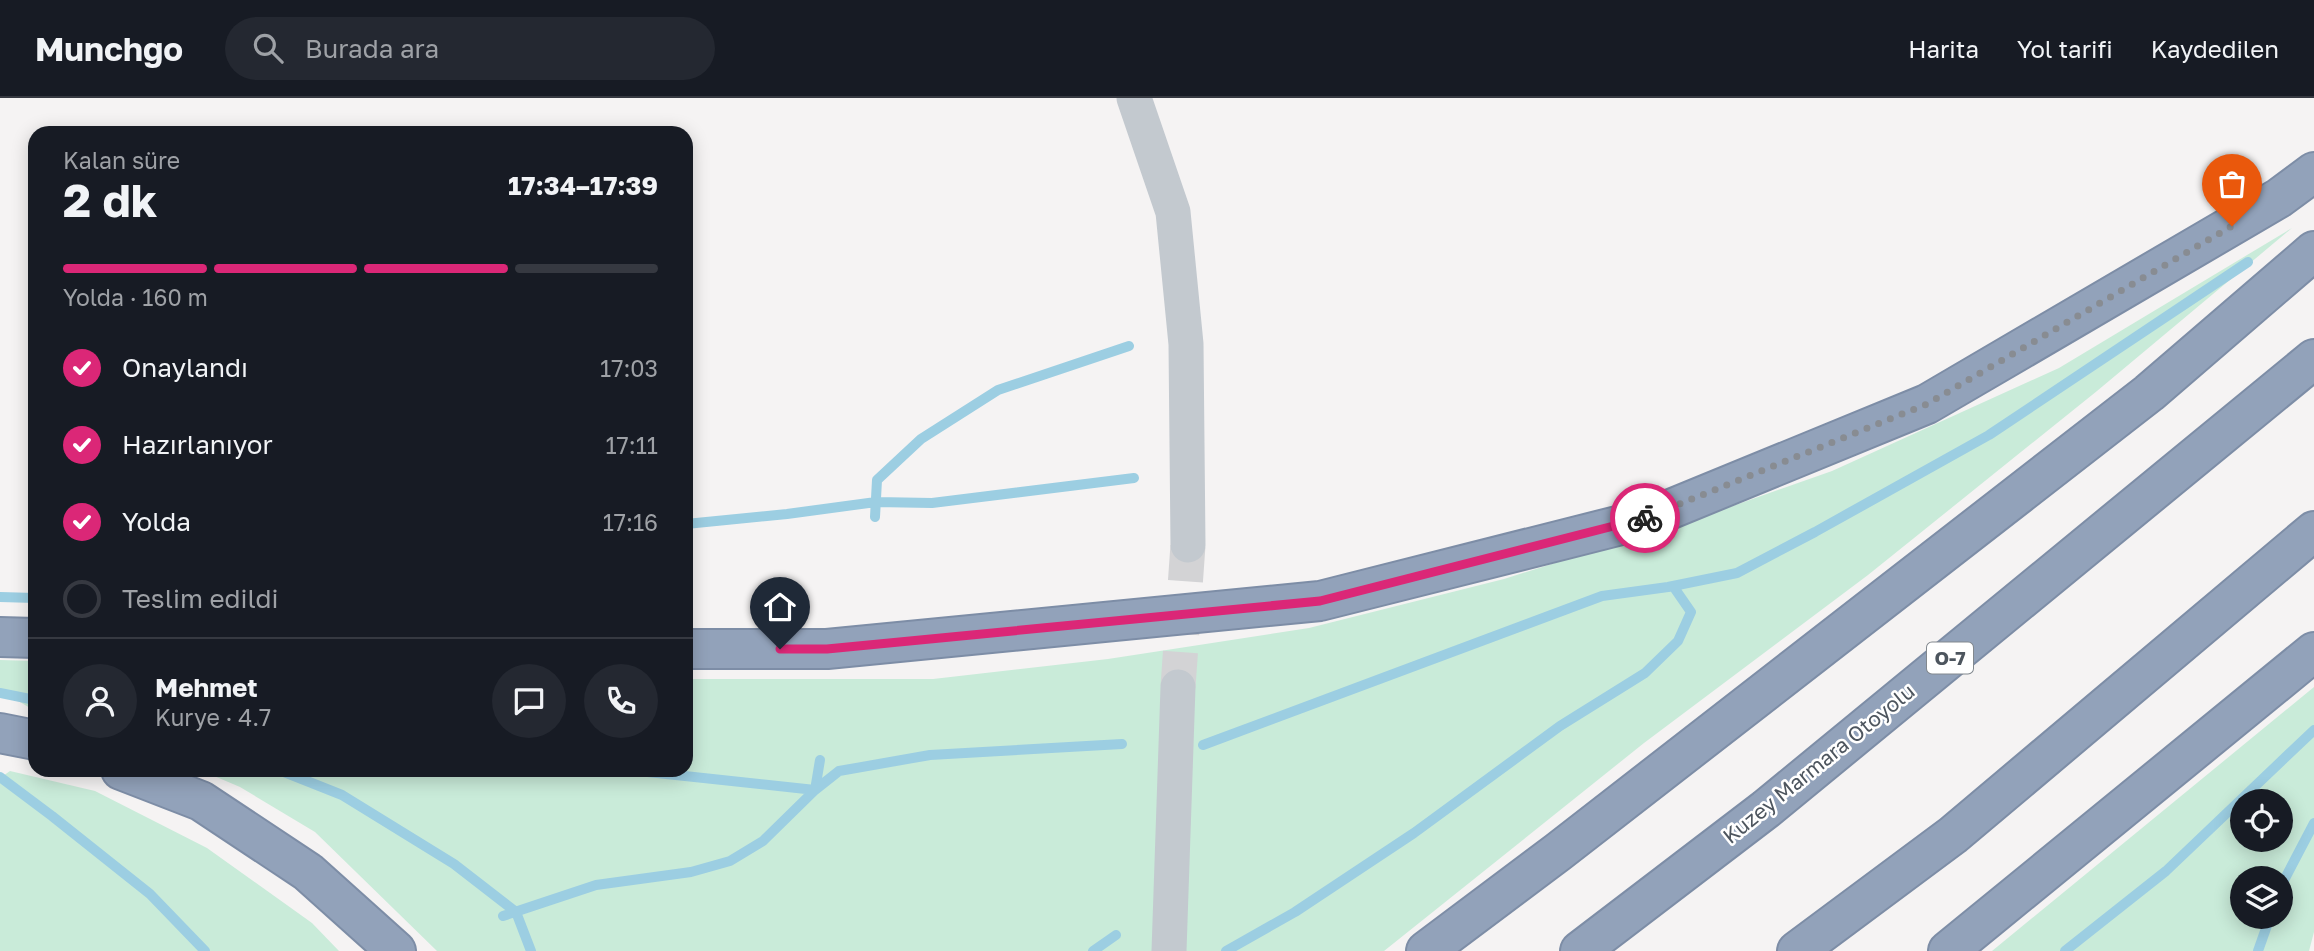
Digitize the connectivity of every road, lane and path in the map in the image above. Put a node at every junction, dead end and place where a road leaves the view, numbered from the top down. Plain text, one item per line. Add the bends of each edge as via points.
1 (1134, 98) edge
2 (2314, 172) edge
3 (2314, 251) edge
4 (2314, 359) edge
5 (2314, 531) edge
6 (1188, 545) tunnel mouth
7 (0, 637) edge
8 (28, 638) edge
9 (693, 649) edge
10 (2314, 652) edge
11 (1178, 687) tunnel mouth
12 (0, 733) edge
13 (28, 739) edge
14 (139, 777) edge
15 (396, 951) edge
16 (1169, 951) edge
17 (1426, 951) edge
18 (1580, 951) edge
19 (1797, 951) edge
20 (1948, 951) edge

1 - 6 street via 1173,212 1186,344
2 - 9 highway via 2279,198 1927,404 1648,517 1320,601 827,649
3 - 17 highway via 2149,393
4 - 18 highway, Kuzey Marmara Otoyolu / O-7 via 1766,809
5 - 19 highway via 1953,835
7 - 8 highway
10 - 20 highway
11 - 16 street
12 - 13 highway
14 - 15 highway via 201,801 308,872

